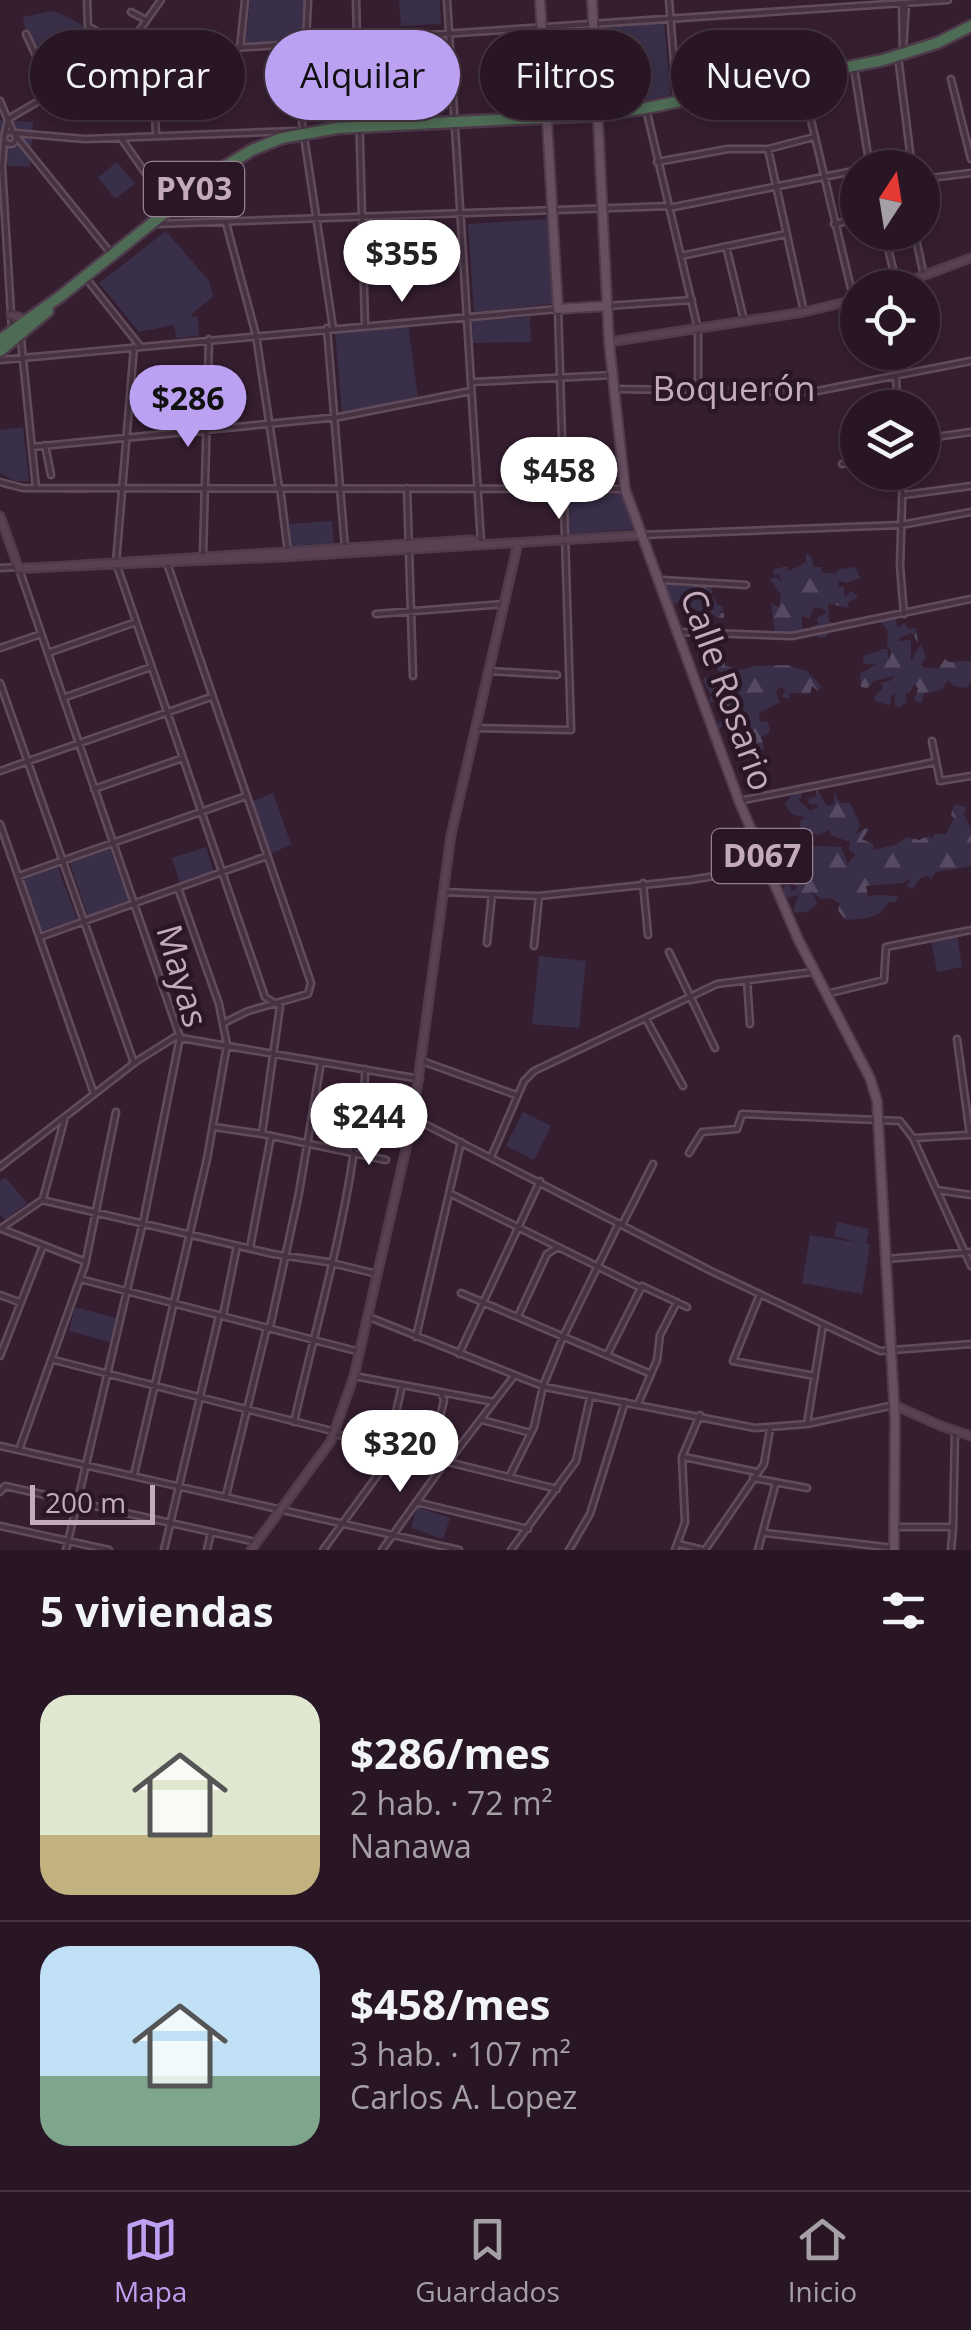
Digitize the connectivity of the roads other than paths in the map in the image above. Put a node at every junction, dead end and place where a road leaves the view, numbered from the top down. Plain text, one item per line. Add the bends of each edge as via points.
1 (87, 0) edge
2 (160, 0) edge
3 (245, 0) edge
4 (308, 0) edge
5 (356, 0) edge
6 (447, 0) edge
7 (540, 0) edge
8 (592, 0) edge
9 (668, 0) edge
10 (948, 0) edge
11 (904, 3) junction
12 (131, 12) dead end
13 (669, 18) junction
14 (146, 20) junction
15 (594, 24) junction
16 (540, 26) junction
17 (971, 26) edge
18 (95, 30) edge
19 (139, 30) edge
20 (242, 30) edge
21 (307, 30) edge
22 (356, 30) edge
23 (449, 30) edge
24 (540, 30) edge
25 (594, 30) edge
26 (460, 31) edge
27 (26, 34) dead end
28 (671, 39) edge
29 (30, 43) edge
30 (902, 52) junction
31 (854, 66) junction
32 (847, 68) edge
33 (951, 79) dead end
34 (0, 102) edge
35 (30, 106) edge
36 (8, 119) junction
37 (155, 120) edge
38 (304, 120) edge
39 (359, 120) edge
40 (454, 120) edge
41 (515, 120) edge
42 (546, 120) edge
43 (597, 120) edge
44 (648, 120) edge
45 (810, 120) edge
46 (454, 124) junction
47 (359, 126) junction
48 (256, 132) junction
49 (304, 132) junction
50 (5, 133) junction
51 (15, 134) junction
52 (156, 136) junction
53 (814, 136) junction
54 (120, 137) junction
55 (4, 141) junction
56 (12, 144) junction
57 (260, 146) junction
58 (768, 149) junction
59 (866, 150) edge
60 (910, 150) edge
61 (1, 153) edge
62 (971, 158) edge
63 (657, 162) junction
64 (971, 173) edge
65 (840, 174) edge
66 (824, 177) junction
67 (940, 177) edge
68 (777, 187) junction
69 (669, 207) junction
70 (170, 208) junction
71 (602, 210) junction
72 (552, 211) junction
73 (460, 214) junction
74 (361, 217) junction
75 (319, 218) junction
76 (226, 222) junction
77 (840, 223) edge
78 (151, 224) junction
79 (834, 224) junction
80 (786, 234) junction
81 (726, 246) junction
82 (112, 255) junction
83 (680, 256) junction
84 (971, 258) edge
85 (847, 270) edge
86 (940, 270) edge
87 (85, 277) junction
88 (62, 295) junction
89 (692, 300) junction
90 (840, 304) edge
91 (607, 306) junction
92 (558, 310) junction
93 (804, 312) junction
94 (466, 316) junction
95 (11, 322) junction
96 (744, 322) junction
97 (365, 325) junction
98 (330, 328) junction
99 (698, 329) junction
100 (256, 335) junction
101 (0, 338) edge
102 (208, 340) junction
103 (610, 342) junction
104 (137, 347) junction
105 (0, 350) edge
106 (22, 358) junction
107 (0, 360) edge
108 (971, 362) edge
109 (613, 375) junction
110 (896, 376) junction
111 (560, 378) junction
112 (471, 382) junction
113 (614, 389) junction
114 (897, 390) edge
115 (471, 391) junction
116 (698, 391) junction
117 (336, 417) junction
118 (270, 424) junction
119 (206, 430) junction
120 (971, 432) edge
121 (940, 436) edge
122 (126, 438) junction
123 (45, 446) junction
124 (32, 447) junction
125 (51, 476) dead end
126 (0, 482) edge
127 (971, 486) edge
128 (36, 488) junction
129 (122, 488) junction
130 (204, 488) junction
131 (280, 488) junction
132 (341, 488) junction
133 (407, 488) junction
134 (477, 489) junction
135 (625, 489) junction
136 (562, 490) junction
137 (904, 490) edge
138 (904, 495) junction
139 (971, 512) edge
140 (0, 516) edge
141 (901, 525) junction
142 (642, 535) junction
143 (565, 540) junction
144 (518, 543) junction
145 (480, 544) junction
146 (411, 546) junction
147 (345, 550) junction
148 (285, 553) junction
149 (203, 558) junction
150 (166, 560) junction
151 (116, 563) junction
152 (0, 568) edge
153 (21, 568) junction
154 (657, 580) junction
155 (746, 586) dead end
156 (971, 599) edge
157 (504, 604) junction
158 (412, 611) junction
159 (376, 614) dead end
160 (904, 614) junction
161 (136, 622) junction
162 (675, 632) junction
163 (41, 634) junction
164 (0, 648) edge
165 (48, 653) junction
166 (151, 667) junction
167 (489, 671) junction
168 (557, 675) dead end
169 (413, 676) dead end
170 (0, 683) edge
171 (212, 697) junction
172 (63, 698) junction
173 (166, 713) junction
174 (476, 728) junction
175 (932, 741) dead end
176 (79, 743) junction
177 (182, 758) junction
178 (29, 760) junction
179 (935, 762) junction
180 (0, 771) edge
181 (971, 776) edge
182 (94, 789) junction
183 (246, 796) junction
184 (739, 801) junction
185 (201, 812) junction
186 (0, 824) edge
187 (113, 843) junction
188 (267, 856) junction
189 (64, 860) junction
190 (766, 868) junction
191 (221, 872) junction
192 (18, 876) junction
193 (642, 884) junction
194 (178, 888) junction
195 (442, 892) junction
196 (492, 894) junction
197 (539, 896) junction
198 (134, 903) junction
199 (84, 921) junction
200 (971, 930) edge
201 (648, 935) dead end
202 (40, 937) junction
203 (487, 943) dead end
204 (534, 946) dead end
205 (669, 952) dead end
206 (813, 972) junction
207 (747, 980) junction
208 (824, 994) junction
209 (689, 997) junction
210 (276, 1002) junction
211 (646, 1019) junction
212 (224, 1024) junction
213 (750, 1024) dead end
214 (180, 1037) junction
215 (957, 1040) dead end
216 (227, 1045) junction
217 (715, 1048) dead end
218 (274, 1053) junction
219 (422, 1061) junction
220 (321, 1062) junction
221 (134, 1064) junction
222 (365, 1069) junction
223 (971, 1074) edge
224 (962, 1075) junction
225 (420, 1078) junction
226 (682, 1086) dead end
227 (94, 1094) junction
228 (518, 1096) junction
229 (116, 1112) dead end
230 (65, 1117) junction
231 (413, 1118) junction
232 (879, 1118) junction
233 (214, 1127) junction
234 (262, 1134) junction
235 (970, 1135) edge
236 (271, 1136) junction
237 (913, 1138) junction
238 (461, 1142) junction
239 (307, 1144) junction
240 (688, 1153) dead end
241 (354, 1154) junction
242 (491, 1157) junction
243 (386, 1160) dead end
244 (653, 1164) dead end
245 (0, 1167) edge
246 (540, 1182) junction
247 (937, 1190) junction
248 (450, 1194) junction
249 (971, 1195) edge
250 (42, 1200) junction
251 (96, 1213) junction
252 (143, 1224) junction
253 (621, 1224) junction
254 (519, 1226) junction
255 (0, 1228) edge
256 (191, 1233) junction
257 (542, 1239) junction
258 (238, 1245) junction
259 (43, 1246) junction
260 (558, 1246) junction
261 (250, 1248) junction
262 (547, 1254) junction
263 (968, 1254) edge
264 (284, 1256) junction
265 (886, 1259) junction
266 (86, 1262) junction
267 (332, 1263) junction
268 (971, 1266) edge
269 (598, 1267) junction
270 (378, 1274) junction
271 (80, 1279) junction
272 (641, 1288) junction
273 (127, 1291) junction
274 (460, 1293) dead end
275 (0, 1294) edge
276 (760, 1294) junction
277 (484, 1301) junction
278 (19, 1302) junction
279 (175, 1302) junction
280 (677, 1302) junction
281 (687, 1307) dead end
282 (221, 1314) junction
283 (518, 1316) junction
284 (368, 1317) junction
285 (824, 1325) junction
286 (268, 1327) junction
287 (416, 1337) junction
288 (563, 1337) junction
289 (313, 1339) junction
290 (971, 1344) edge
291 (360, 1352) junction
292 (891, 1352) junction
293 (459, 1354) junction
294 (607, 1355) junction
295 (0, 1356) edge
296 (52, 1360) junction
297 (107, 1374) junction
298 (651, 1374) junction
299 (354, 1376) junction
300 (514, 1376) junction
301 (815, 1376) junction
302 (155, 1386) junction
303 (402, 1386) junction
304 (543, 1386) junction
305 (442, 1392) junction
306 (450, 1394) junction
307 (200, 1398) junction
308 (590, 1398) junction
309 (444, 1400) junction
310 (494, 1402) junction
311 (624, 1402) junction
312 (638, 1404) junction
313 (894, 1404) junction
314 (247, 1410) junction
315 (700, 1415) junction
316 (480, 1420) junction
317 (294, 1422) junction
318 (807, 1424) junction
319 (393, 1425) dead end
320 (770, 1429) junction
321 (955, 1431) junction
322 (335, 1433) junction
323 (531, 1433) junction
324 (436, 1434) dead end
325 (971, 1436) edge
326 (0, 1446) edge
327 (19, 1450) junction
328 (396, 1450) junction
329 (682, 1457) junction
330 (447, 1462) junction
331 (86, 1464) junction
332 (757, 1472) junction
333 (134, 1475) junction
334 (509, 1477) junction
335 (753, 1478) junction
336 (776, 1482) junction
337 (179, 1485) junction
338 (807, 1488) dead end
339 (558, 1489) junction
340 (0, 1492) edge
341 (226, 1496) junction
342 (416, 1502) junction
343 (77, 1503) junction
344 (282, 1508) junction
345 (170, 1523) junction
346 (342, 1524) junction
347 (0, 1526) edge
348 (894, 1527) junction
349 (953, 1528) junction
350 (528, 1529) junction
351 (211, 1532) junction
352 (765, 1532) junction
353 (392, 1536) junction
354 (68, 1541) junction
355 (254, 1546) edge
356 (676, 1547) edge
357 (441, 1548) edge
358 (894, 1549) edge
359 (66, 1550) edge
360 (109, 1550) edge
361 (164, 1550) edge
362 (207, 1550) edge
363 (323, 1550) edge
364 (382, 1550) edge
365 (460, 1550) edge
366 (511, 1550) edge
367 (570, 1550) edge
368 (704, 1550) edge
369 (758, 1550) edge
370 (951, 1550) edge

1 - 18 street via 88,26
2 - 14 street
3 - 20 street
4 - 21 street
5 - 22 street
6 - 23 street
7 - 16 main road
8 - 15 main road, D067
9 - 13 street
10 - 11 street
11 - 13 street
11 - 30 street
12 - 14 street
13 - 15 street
13 - 28 street
14 - 19 street
15 - 16 street
15 - 25 main road, D067
16 - 24 main road
16 - 26 street
17 - 30 highway, PY03
27 - 29 street
30 - 31 highway, PY03
30 - 60 street
31 - 32 highway, PY03
31 - 59 street
33 - 62 street
34 - 36 street
35 - 36 street
36 - 50 street
36 - 51 street
37 - 52 street
38 - 49 street
39 - 47 street
40 - 46 street
41 - 46 highway, PY03
42 - 72 main road
43 - 71 main road, D067
44 - 63 street
45 - 53 street
46 - 47 highway, PY03
46 - 73 street
47 - 49 highway, PY03
47 - 74 street
48 - 49 street
48 - 52 street
48 - 57 street
49 - 57 highway, PY03
49 - 75 street
50 - 51 street
50 - 55 street
51 - 54 street
51 - 56 street
51 - 82 street
52 - 54 street
53 - 58 street
53 - 66 street
54 - 70 street
55 - 56 street
55 - 61 street
56 - 61 street
57 - 70 highway, PY03
58 - 63 street
58 - 68 street
61 - 95 street
63 - 69 street
64 - 67 street
65 - 66 street
66 - 68 street
66 - 79 street
68 - 69 street
68 - 80 street
69 - 71 street
69 - 83 street
70 - 78 highway, PY03
71 - 72 street
71 - 91 main road, D067
72 - 73 street
72 - 92 main road
73 - 74 street
73 - 94 street
74 - 75 street
74 - 97 street
75 - 76 street
75 - 98 street
76 - 78 street
76 - 100 street
77 - 79 street
78 - 82 highway, PY03
79 - 85 street
80 - 81 street
80 - 93 street
81 - 83 street
81 - 96 street
82 - 87 highway, PY03
83 - 89 street
84 - 86 street
87 - 88 highway, PY03
87 - 104 street
88 - 95 highway, PY03
88 - 95 highway, PY03
89 - 91 street
89 - 99 street
90 - 93 street
91 - 92 main road
91 - 103 main road, Calle Rosario / D067
92 - 94 street
92 - 111 street
93 - 96 street
94 - 97 street
94 - 112 street
95 - 101 highway, PY03
95 - 105 highway, PY03
95 - 106 street
96 - 99 street
97 - 98 street
98 - 100 street
98 - 117 street
99 - 103 street
99 - 116 street
100 - 102 street
100 - 118 street
102 - 104 street
102 - 119 street
103 - 109 main road, Calle Rosario / D067
104 - 106 street
104 - 122 street
106 - 107 street
106 - 124 street
108 - 110 street, Boquerón
109 - 111 street
109 - 113 main road, Calle Rosario / D067
110 - 114 street
110 - 116 street, Boquerón via 812,392
111 - 112 street
111 - 136 street
112 - 115 street
113 - 116 street, Boquerón
113 - 135 main road, Calle Rosario / D067
115 - 117 street
115 - 134 street
117 - 118 street
117 - 132 street
118 - 119 street
118 - 131 street
119 - 122 street
119 - 130 street
120 - 121 street
122 - 123 street
122 - 129 street
123 - 124 street
123 - 125 street
124 - 128 street
126 - 128 street
127 - 138 street
128 - 129 street
129 - 130 street
129 - 151 street
130 - 131 street
130 - 149 street
131 - 132 street
131 - 148 street
132 - 133 street
132 - 147 street
133 - 134 street
133 - 146 street
134 - 136 street
134 - 145 street
135 - 136 street
135 - 142 main road, Calle Rosario / D067
136 - 143 street
137 - 138 street
138 - 141 street
139 - 141 street
140 - 153 street, Mayas
141 - 142 street
141 - 160 street
142 - 143 street
142 - 154 main road, Calle Rosario / D067
143 - 144 street
143 - 174 street via 571,730
144 - 145 street
144 - 157 street
145 - 146 street
146 - 147 street
146 - 158 street
147 - 148 street
148 - 149 street
149 - 150 street
150 - 151 street
150 - 171 street
151 - 153 street
151 - 161 street
152 - 153 street
153 - 163 street, Mayas
154 - 155 street
154 - 162 main road, Calle Rosario / D067
156 - 160 street
157 - 158 street
157 - 167 street
158 - 159 street
158 - 169 street
160 - 162 street via 792,636
161 - 165 street
161 - 166 street
162 - 184 main road, Calle Rosario / D067
163 - 164 street
163 - 165 street, Mayas
165 - 172 street, Mayas
166 - 172 street
166 - 173 street
167 - 168 street
167 - 174 street
170 - 178 street
171 - 173 street
171 - 183 street
172 - 176 street, Mayas
173 - 176 street
173 - 177 street
174 - 195 street
175 - 179 street
176 - 178 street
176 - 182 street, Mayas
177 - 182 street
177 - 185 street
178 - 180 street
178 - 189 street
179 - 181 street via 940,781
179 - 184 street
182 - 187 street, Mayas
183 - 185 street
183 - 188 street
184 - 190 main road, Calle Rosario / D067
185 - 187 street
185 - 191 street
186 - 192 street
187 - 189 street
187 - 198 street, Mayas
188 - 191 street
188 - 210 street via 311,983 308,994
189 - 192 street
189 - 199 street
190 - 193 street
190 - 206 main road, Calle Rosario / D067
191 - 194 street
191 - 210 street via 265,997
192 - 202 street
193 - 197 street
193 - 201 street
194 - 198 street
194 - 212 street
195 - 196 street
195 - 219 street
196 - 197 street
196 - 203 street
197 - 204 street
198 - 199 street
198 - 214 street, Mayas
199 - 202 street
199 - 221 street
200 - 208 street via 886,947 884,980
202 - 227 street
205 - 209 street
206 - 207 street
206 - 208 main road, Calle Rosario / D067
207 - 209 street
207 - 213 street
208 - 232 main road, Calle Rosario / D067 via 872,1084
209 - 211 street
209 - 217 street
210 - 212 street
210 - 218 street
211 - 226 street
211 - 228 street via 529,1074
212 - 216 street
214 - 216 street
214 - 221 street
214 - 252 street, Mayas
215 - 224 street
216 - 218 street
216 - 233 street
218 - 220 street
218 - 234 street
219 - 225 street
219 - 228 street
220 - 222 street
220 - 239 street
221 - 227 street
222 - 225 street
222 - 241 street
223 - 224 street
224 - 235 street
225 - 231 street
227 - 230 street
228 - 242 street
229 - 251 street
230 - 245 street
230 - 250 street
231 - 238 street
231 - 270 street
232 - 237 street via 900,1120
232 - 240 street via 742,1114 737,1129 702,1132
232 - 265 main road, Calle Rosario / D067
233 - 234 street
233 - 256 street
234 - 236 street
235 - 237 street
236 - 239 street
236 - 261 street
237 - 247 street
238 - 242 street
238 - 248 street
239 - 241 street
239 - 264 street
241 - 243 street
241 - 267 street
242 - 246 street
244 - 253 street
246 - 253 street
246 - 254 street
247 - 249 street
247 - 263 street
248 - 254 street
248 - 287 street
250 - 251 street
250 - 255 street
251 - 252 street
251 - 266 street
252 - 256 street
252 - 273 street, Mayas
253 - 269 street
253 - 276 street
254 - 257 street
254 - 277 street
255 - 259 street
256 - 258 street
256 - 279 street
257 - 260 street
257 - 262 street
258 - 261 street
258 - 282 street
259 - 266 street
259 - 278 street
260 - 262 street
260 - 269 street
261 - 264 street
262 - 283 street
263 - 265 street
263 - 268 street
264 - 267 street
264 - 286 street
265 - 292 main road, Calle Rosario / D067
266 - 271 street
267 - 270 street
267 - 289 street
269 - 272 street
269 - 288 street
270 - 284 street
271 - 273 street
271 - 296 street
272 - 280 street
272 - 294 street
273 - 279 street
273 - 297 street, Mayas
274 - 277 street
275 - 278 street
276 - 285 street
276 - 301 street via 734,1361
277 - 283 street
277 - 293 street
278 - 295 street
279 - 282 street
279 - 302 street
280 - 281 street
280 - 298 street
282 - 286 street
282 - 307 street
283 - 288 street
284 - 287 street
284 - 291 street
285 - 292 street
285 - 301 street
286 - 289 street
286 - 314 street
287 - 293 street
288 - 294 street
288 - 304 street
289 - 291 street
289 - 317 street
290 - 292 street
291 - 299 street
292 - 313 main road, Calle Rosario / D067
293 - 300 street
294 - 298 street
296 - 297 street
296 - 327 street
297 - 302 street
297 - 331 street, Mayas
298 - 312 street
299 - 303 street
299 - 322 street
300 - 304 street
300 - 310 street
301 - 318 street
302 - 307 street
302 - 333 street
303 - 305 street
303 - 319 street
304 - 308 street
304 - 323 street
305 - 306 street
305 - 309 street
306 - 309 street
306 - 310 street
307 - 314 street
307 - 337 street
308 - 311 street
308 - 339 street via 576,1461
309 - 324 street
310 - 316 street
311 - 312 street
311 - 367 street via 590,1514
312 - 315 street
313 - 318 street
313 - 321 street
313 - 348 main road, Calle Rosario / D067
314 - 317 street
314 - 341 street
315 - 320 street
315 - 329 street
316 - 323 street
316 - 330 street
317 - 322 street
318 - 320 street
320 - 332 street
321 - 325 street
321 - 349 street
322 - 328 street
322 - 344 street
323 - 334 street
326 - 327 street
327 - 331 street
328 - 330 street
328 - 346 street
329 - 332 street
329 - 356 street via 685,1518
330 - 334 street
330 - 342 street
331 - 333 street
331 - 343 street, Mayas
332 - 335 street
333 - 337 street
334 - 339 street
335 - 336 street
335 - 368 street
336 - 338 street
336 - 352 street
337 - 341 street
337 - 345 street
339 - 350 street
340 - 343 street via 5,1486
341 - 344 street
342 - 350 street
342 - 353 street
343 - 345 street
343 - 354 street, Mayas
344 - 346 street
344 - 355 street
345 - 351 street
345 - 361 street
346 - 353 street
346 - 363 street
347 - 354 street
348 - 349 street
348 - 358 main road, Calle Rosario / D067
349 - 370 street
350 - 366 street
351 - 355 street
351 - 362 street
352 - 358 street
352 - 369 street
353 - 357 street
353 - 364 street
354 - 359 street, Mayas
354 - 360 street
356 - 368 street
357 - 365 street

